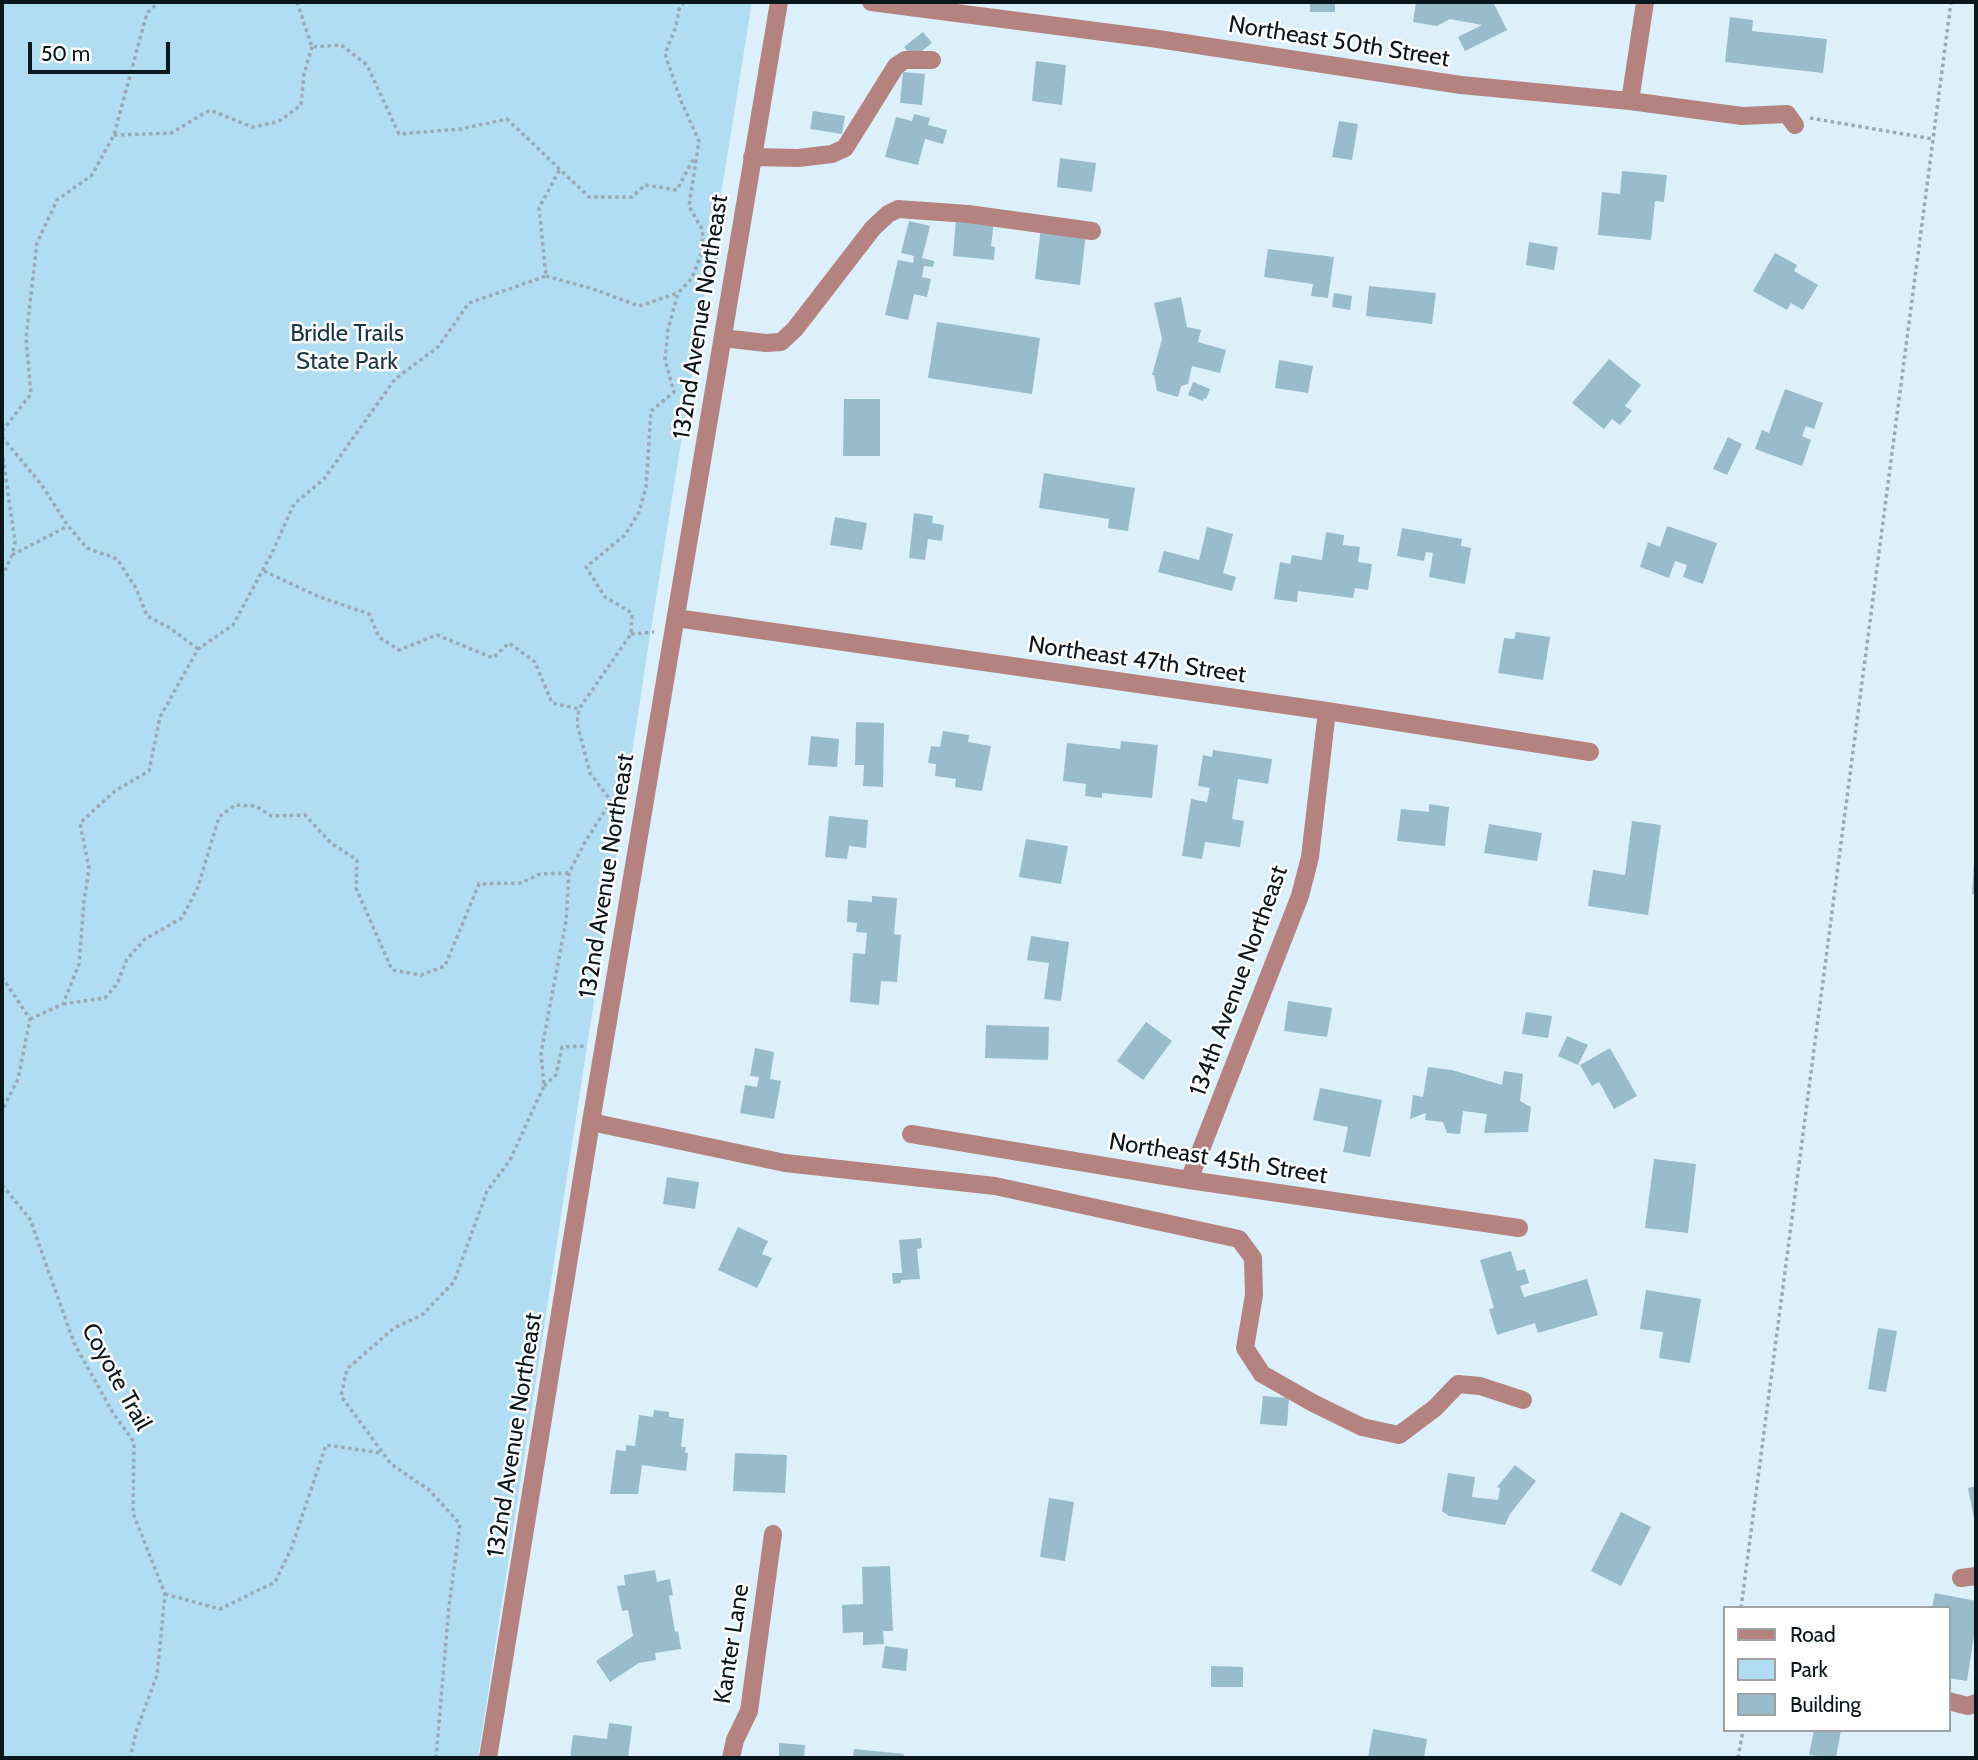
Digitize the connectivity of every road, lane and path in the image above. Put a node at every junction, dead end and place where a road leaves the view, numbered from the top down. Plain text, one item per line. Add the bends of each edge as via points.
1 (159, 2) edge
2 (297, 2) edge
3 (684, 2) edge
4 (779, 2) edge
5 (872, 2) edge
6 (1645, 2) edge
7 (1951, 2) edge
8 (312, 47) junction
9 (932, 60) dead end
10 (1630, 101) junction
11 (1791, 119) joint
12 (114, 135) junction
13 (1933, 139) junction
14 (695, 155) junction
15 (752, 157) junction
16 (560, 169) junction
17 (1092, 231) dead end
18 (546, 276) junction
19 (678, 293) junction
20 (723, 338) junction
21 (2, 431) edge
22 (2, 437) edge
23 (2, 451) edge
24 (68, 526) junction
25 (12, 555) junction
26 (263, 571) junction
27 (2, 577) edge
28 (676, 618) junction
29 (654, 632) dead end
30 (631, 634) junction
31 (198, 649) junction
32 (579, 709) junction
33 (1327, 711) junction
34 (1590, 752) dead end
35 (569, 873) junction
36 (2, 977) edge
37 (63, 1004) junction
38 (30, 1019) junction
39 (604, 1045) junction
40 (544, 1086) junction
41 (2, 1111) edge
42 (591, 1122) junction
43 (911, 1134) dead end
44 (1189, 1180) junction
45 (2, 1185) edge
46 (1519, 1228) dead end
47 (1523, 1401) dead end
48 (381, 1453) junction
49 (773, 1534) dead end
50 (165, 1594) junction
51 (1741, 1606) edge
52 (1950, 1701) edge
53 (1976, 1703) edge
54 (1743, 1732) edge
55 (130, 1758) edge
56 (436, 1758) edge
57 (488, 1758) edge
58 (731, 1758) edge
59 (1738, 1758) edge

1 - 12 path via 147,13
2 - 8 path
3 - 14 path via 665,54 699,141
4 - 15 street, 132nd Avenue Northeast
5 - 10 street, Northeast 50th Street via 1461,85
6 - 10 street
7 - 13 path
8 - 12 path via 301,105 278,122 252,127 210,110 171,133
8 - 16 path via 341,45 367,65 400,134 507,120
9 - 15 street via 896,66 845,148 798,158
10 - 11 street, Northeast 50th Street
11 - 13 path
12 - 21 path via 92,175 57,200 37,243 26,338 31,394
13 - 51 path
14 - 16 path via 677,190 645,185 632,197 589,197
14 - 19 path via 689,206 703,231 701,254 692,278
15 - 20 street, 132nd Avenue Northeast
16 - 18 path via 539,208
17 - 20 street via 898,209 873,228 781,342
18 - 19 path via 639,306
18 - 26 path via 469,303 438,347 396,379 324,479 294,503
19 - 30 path via 665,360 674,392 651,411 646,486 639,512 625,535 586,567 605,597 632,613
20 - 28 street, 132nd Avenue Northeast
22 - 24 path
23 - 25 path via 15,542
24 - 25 path
24 - 31 path via 87,548 117,558 147,615
25 - 27 path
26 - 31 path via 233,625
26 - 32 path via 369,614 380,637 399,650 437,635 493,658 509,643 535,662 552,703
28 - 33 street, Northeast 47th Street
28 - 39 street, 132nd Avenue Northeast
29 - 30 path
30 - 32 path
31 - 37 path via 160,717 149,771 115,790 80,823 89,868 79,964
32 - 35 path via 577,723 590,773 611,801
33 - 34 street, Northeast 47th Street
33 - 44 street, 134th Avenue Northeast via 1310,857 1300,896
35 - 37 path via 540,874 521,883 480,884 445,966 421,975 392,970 356,888 358,860 331,843 305,815 271,816 256,806 235,806 219,817 198,887 182,918 145,939 127,959 117,984 105,998
35 - 40 path via 566,921 541,1053
36 - 38 path
37 - 38 path
38 - 41 path via 18,1079
39 - 40 path via 562,1047 556,1075
39 - 42 street, 132nd Avenue Northeast
40 - 48 path via 510,1160 487,1191 454,1282 422,1315 394,1328 347,1369 341,1396
42 - 47 street via 785,1163 995,1186 1239,1239 1253,1258 1254,1295 1245,1348 1262,1374 1362,1427 1399,1435 1458,1384
42 - 57 street, 132nd Avenue Northeast
43 - 44 street, Northeast 45th Street
44 - 46 street, Northeast 45th Street
45 - 50 path, Coyote Trail via 30,1219 74,1343 134,1442 132,1513
48 - 50 path via 326,1445 275,1582 220,1609
48 - 56 path via 429,1490 460,1524
49 - 58 street, Kanter Lane via 750,1711
50 - 55 path, Coyote Trail via 157,1675
52 - 53 street via 1968,1706
54 - 59 path

